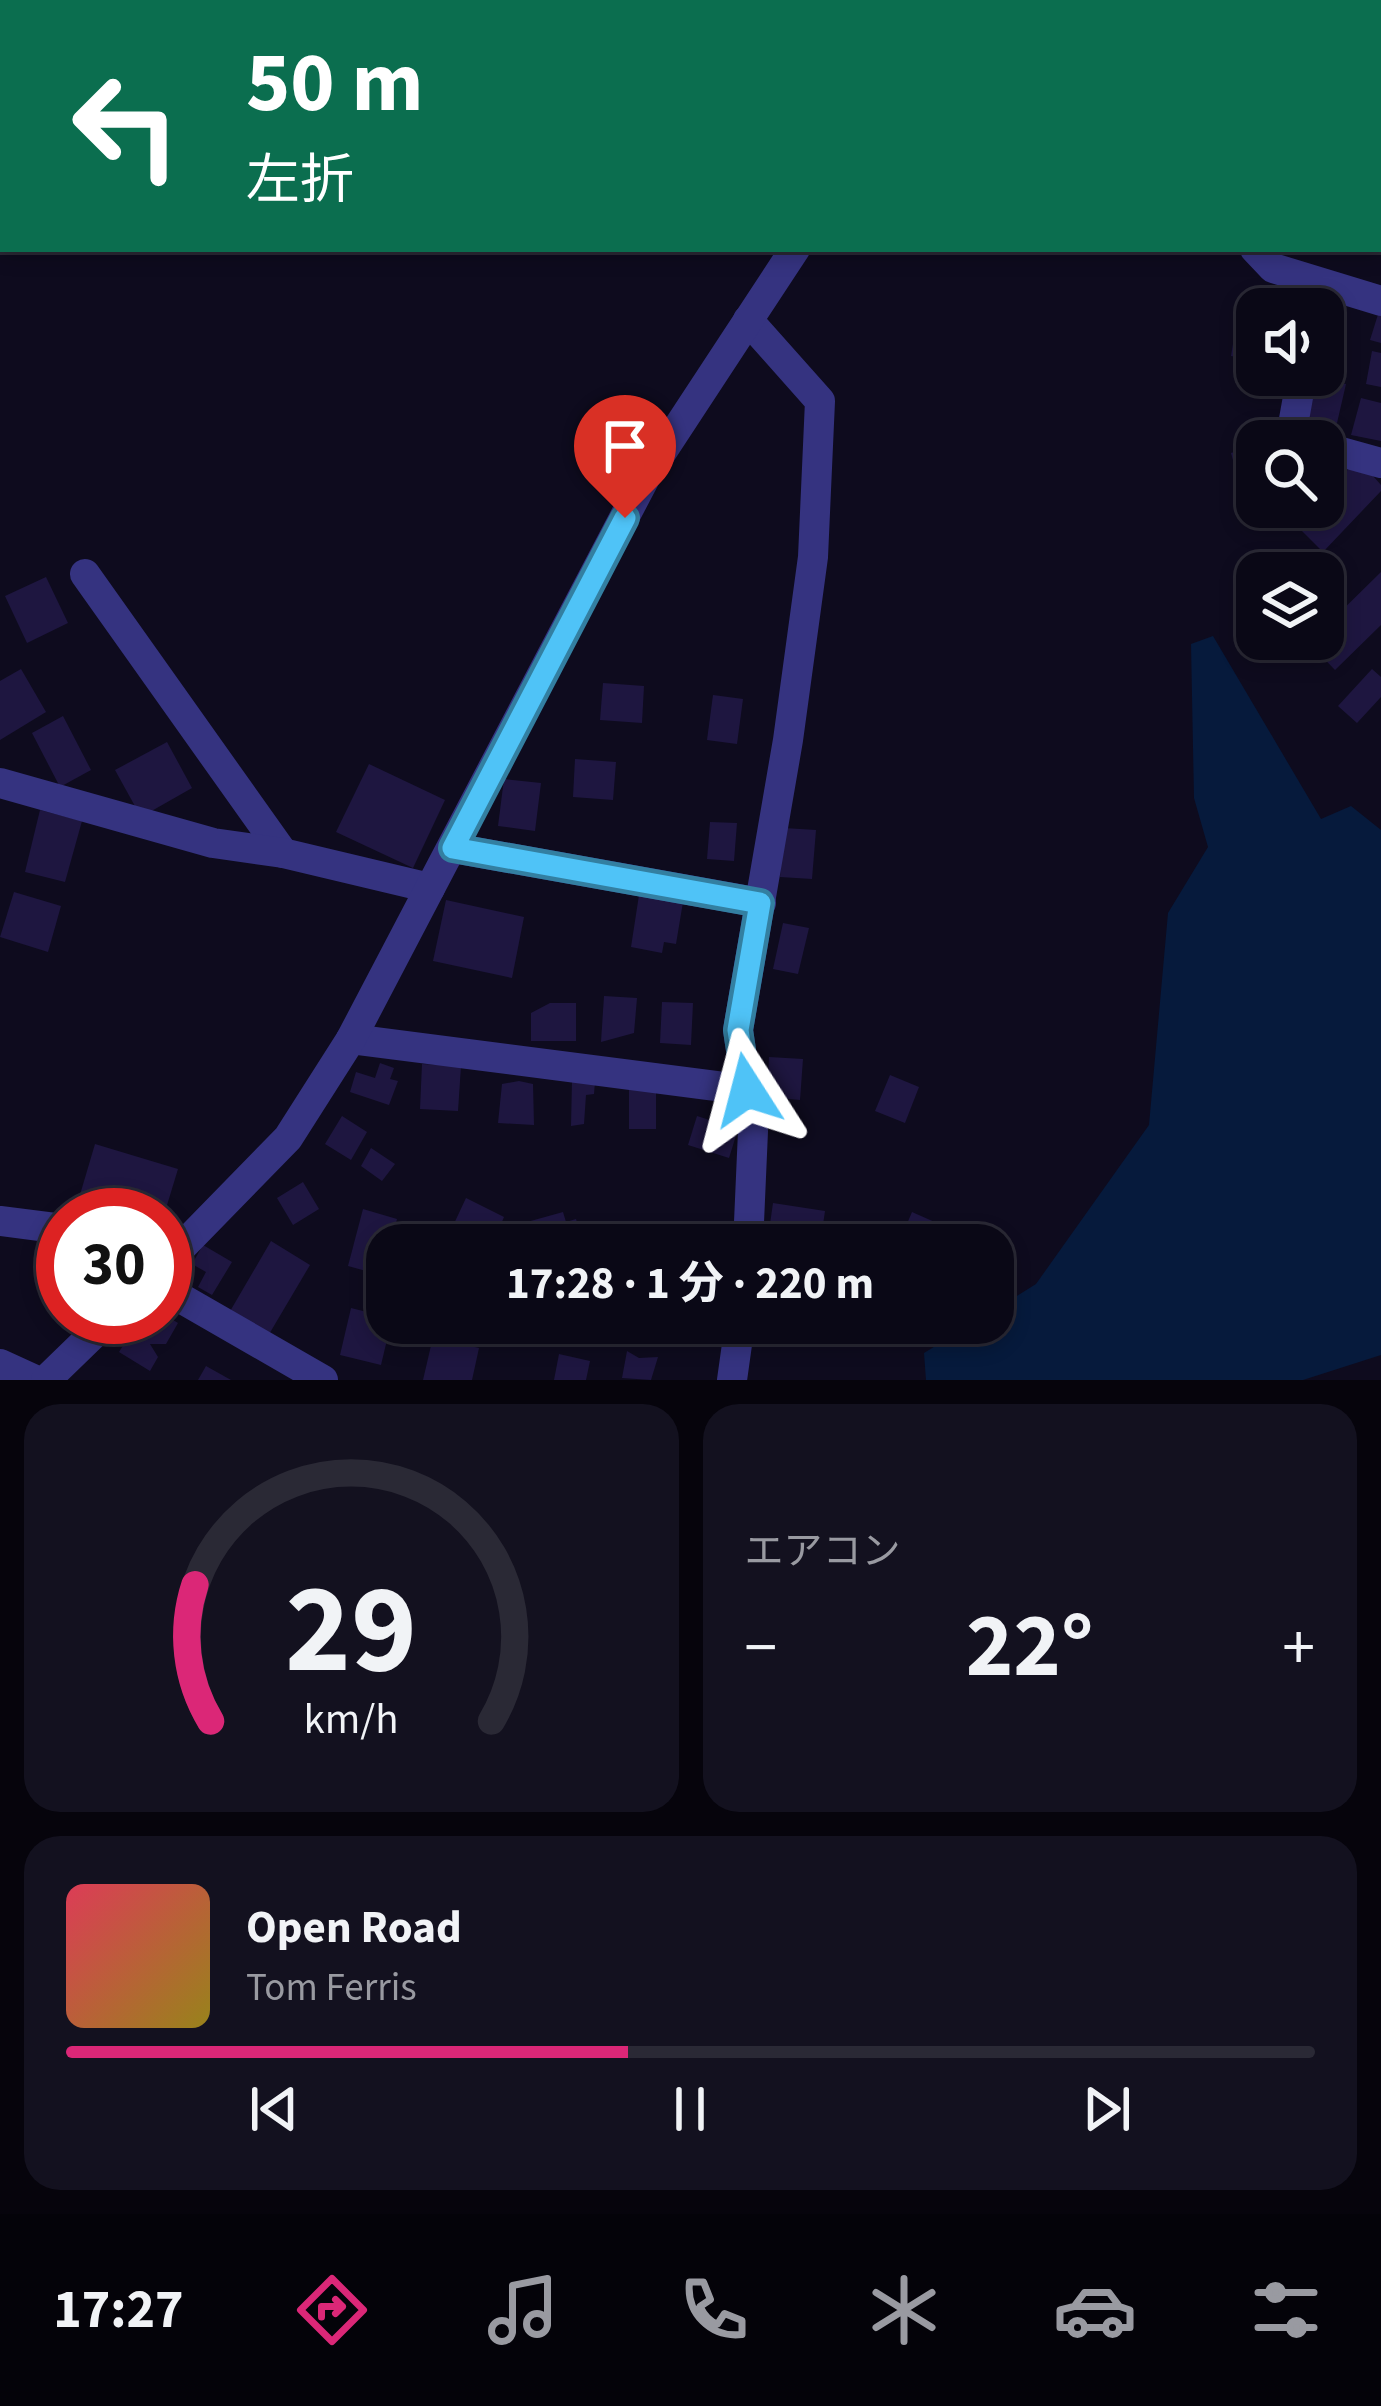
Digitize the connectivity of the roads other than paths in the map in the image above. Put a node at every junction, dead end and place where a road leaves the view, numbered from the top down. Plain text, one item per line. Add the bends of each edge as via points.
1 (793, 252) edge
2 (1258, 252) edge
3 (1304, 288) edge
4 (1344, 298) edge
5 (1381, 301) edge
6 (748, 320) junction
7 (1344, 453) edge
8 (1381, 463) edge
9 (85, 574) dead end
10 (0, 783) edge
11 (453, 848) junction
12 (283, 854) junction
13 (430, 888) junction
14 (760, 903) junction
15 (351, 1039) junction
16 (747, 1090) junction
17 (0, 1221) edge
18 (749, 1224) edge
19 (36, 1226) edge
20 (192, 1236) edge
21 (192, 1305) edge
22 (83, 1344) edge
23 (737, 1344) edge
24 (0, 1364) edge
25 (35, 1380) edge
26 (46, 1380) edge
27 (323, 1380) edge
28 (732, 1380) edge

1 - 6 street
2 - 3 street
4 - 5 street
6 - 11 street via 646,476
6 - 14 street via 820,401 813,557
7 - 8 street
9 - 12 street
10 - 12 street via 213,843
11 - 13 street
11 - 14 street
12 - 13 street
13 - 15 street
14 - 16 street via 738,1030
15 - 16 street
15 - 20 street via 288,1138
16 - 18 street
17 - 19 street
21 - 27 street
22 - 26 street
23 - 28 street
24 - 25 street

